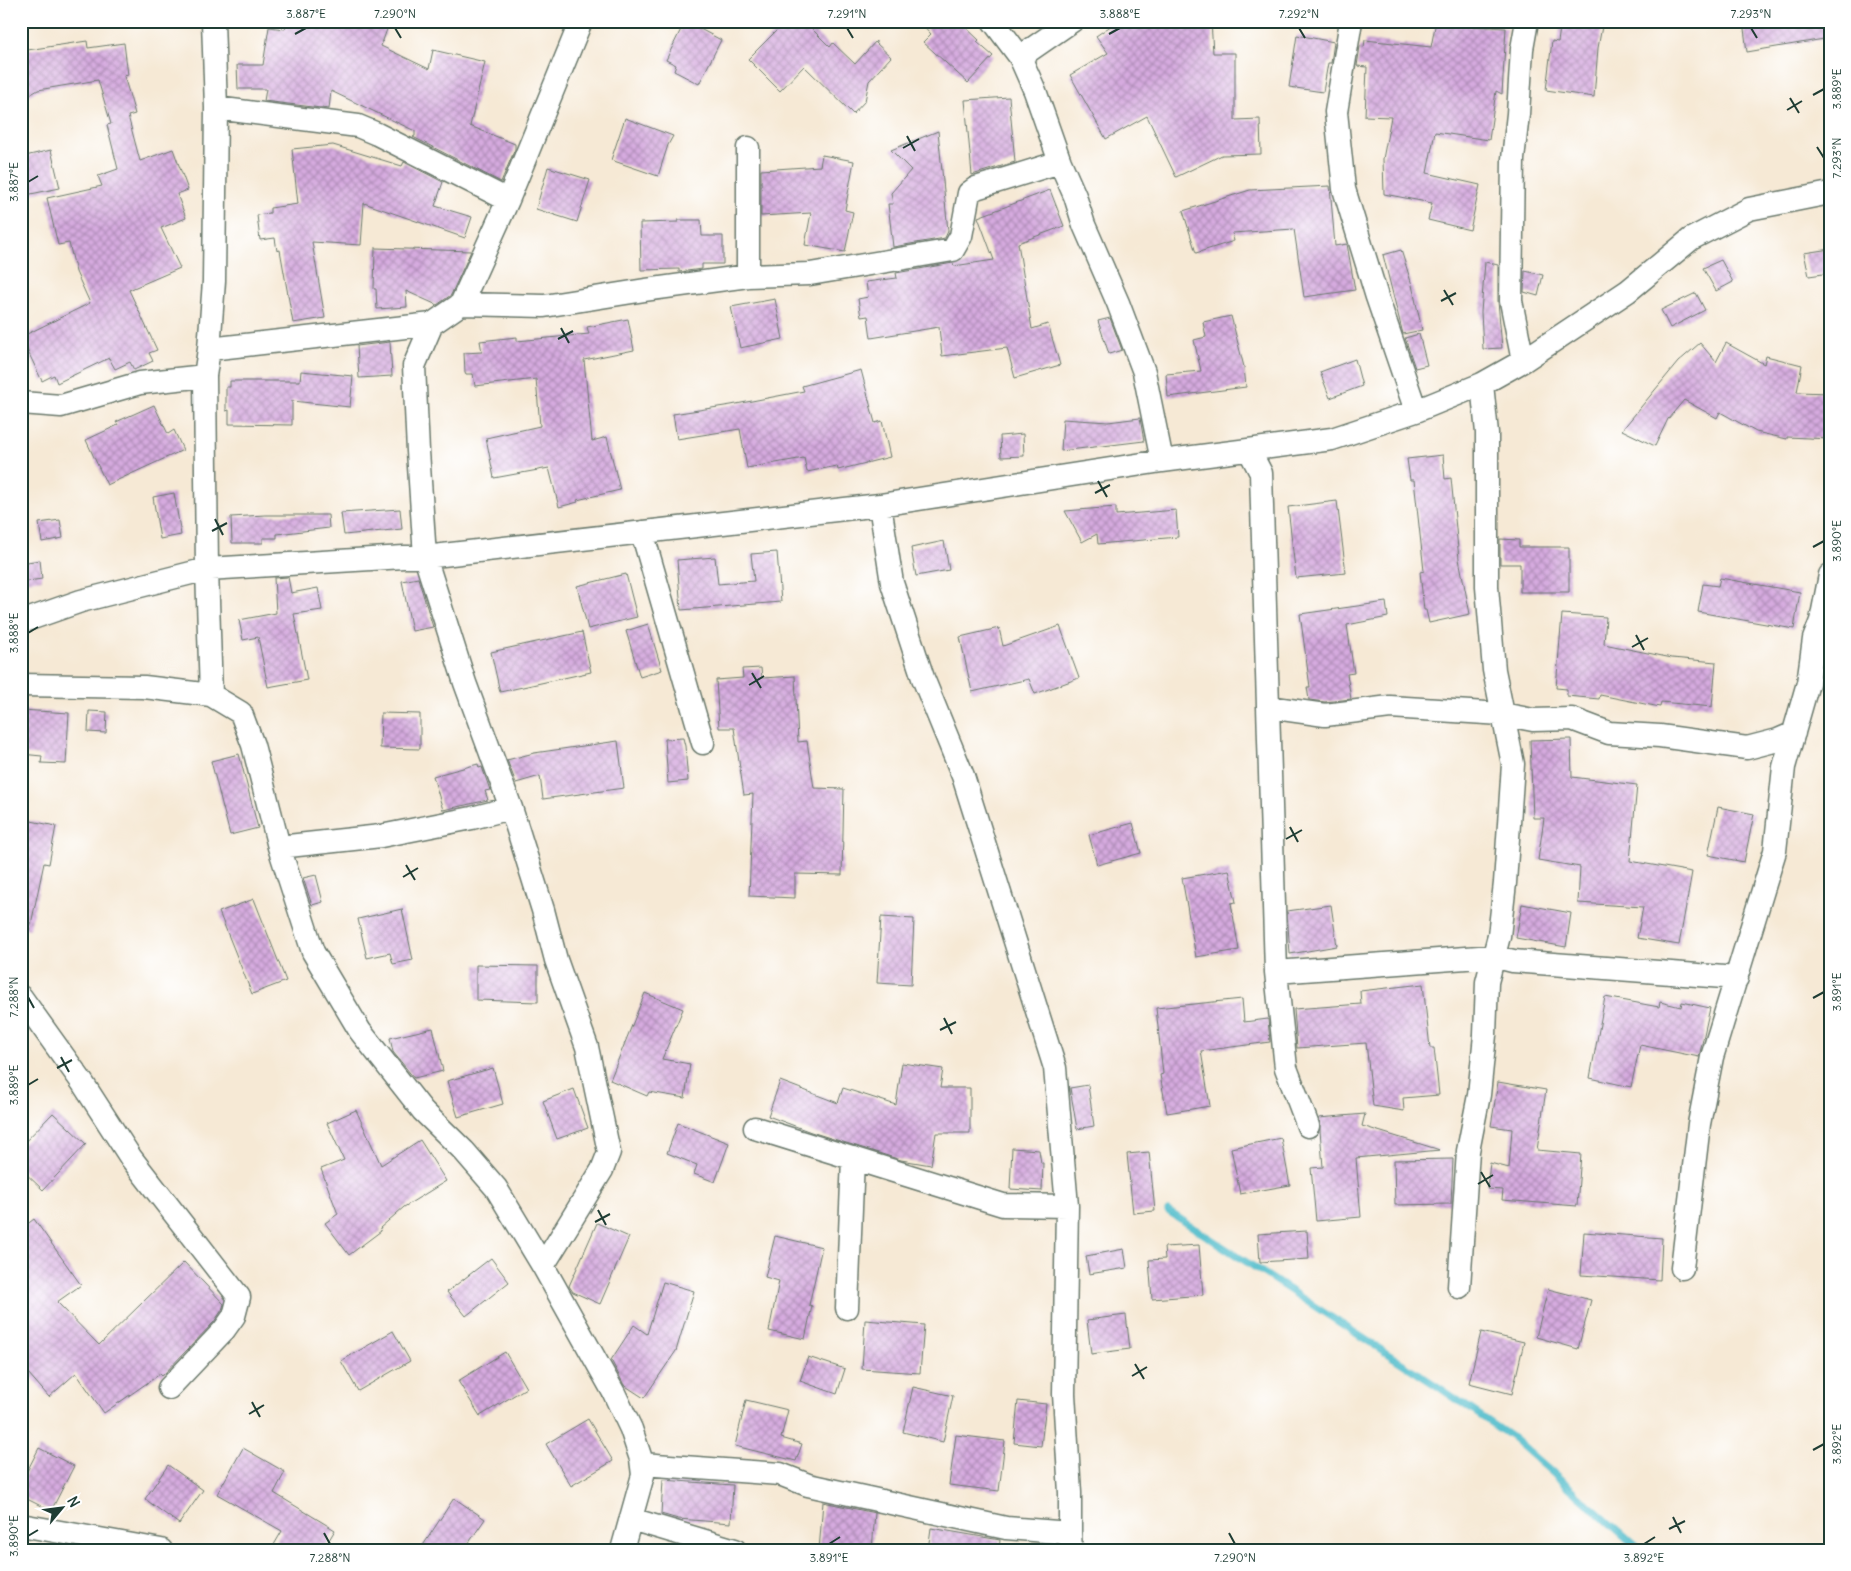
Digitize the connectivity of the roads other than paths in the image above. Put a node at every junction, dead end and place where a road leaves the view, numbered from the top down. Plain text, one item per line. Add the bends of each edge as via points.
1 (212, 21) edge
2 (581, 21) edge
3 (993, 21) edge
4 (1072, 21) edge
5 (1351, 21) edge
6 (1527, 21) edge
7 (1020, 57) junction
8 (216, 108) junction
9 (748, 148) dead end
10 (1060, 162) junction
11 (1830, 193) edge
12 (508, 200) junction
13 (748, 276) junction
14 (461, 304) junction
15 (432, 324) junction
16 (209, 349) junction
17 (1523, 361) junction
18 (205, 376) junction
19 (1482, 384) junction
20 (21, 403) edge
21 (1416, 411) junction
22 (1249, 450) junction
23 (1162, 461) junction
24 (880, 505) junction
25 (642, 532) junction
26 (426, 557) junction
27 (207, 569) junction
28 (1830, 576) edge
29 (21, 622) edge
30 (21, 685) edge
31 (211, 695) junction
32 (1268, 707) junction
33 (1502, 714) junction
34 (1794, 733) junction
35 (704, 743) dead end
36 (511, 808) junction
37 (279, 847) junction
38 (1493, 956) junction
39 (1276, 972) junction
40 (1737, 978) junction
41 (21, 997) edge
42 (1308, 1126) dead end
43 (755, 1128) dead end
44 (853, 1158) junction
45 (1068, 1206) junction
46 (544, 1266) junction
47 (1682, 1268) dead end
48 (1459, 1287) dead end
49 (847, 1308) dead end
50 (169, 1388) dead end
51 (642, 1464) junction
52 (631, 1519) junction
53 (21, 1526) edge
54 (1070, 1541) edge
55 (161, 1550) edge
56 (622, 1550) edge
57 (736, 1550) edge

1 - 8 street
2 - 12 street
3 - 7 street
4 - 7 street
5 - 21 street via 1336,112 1344,189
6 - 17 street via 1513,159 1511,301
7 - 10 street
8 - 12 street via 358,126
8 - 16 street via 214,280
9 - 13 street
10 - 13 street via 976,188 970,193 961,236 953,250 810,274
10 - 23 street via 1144,372
11 - 17 street via 1748,209 1691,240 1628,291
12 - 14 street
13 - 14 street via 544,306
14 - 15 street
15 - 16 street
15 - 26 street via 414,366
16 - 18 street
17 - 19 street
18 - 20 street via 140,383 61,406
18 - 27 street
19 - 21 street
19 - 33 street via 1487,433 1487,587 1494,670
21 - 22 street via 1332,439
22 - 23 street
22 - 32 street via 1261,473
23 - 24 street
24 - 25 street
24 - 45 street via 892,583 923,678 964,776 1055,1068
25 - 26 street
25 - 35 street
26 - 27 street
26 - 36 street via 465,683
27 - 29 street via 81,601
27 - 31 street
28 - 34 street
30 - 31 street via 144,687
31 - 37 street via 241,713 253,745
32 - 33 street via 1325,715 1390,707
32 - 39 street
33 - 34 street via 1533,720 1572,719 1609,733 1660,736 1747,748
33 - 38 street via 1513,764 1500,936
34 - 40 street via 1784,767 1775,851
36 - 37 street via 381,836
36 - 46 street via 556,960 587,1048 609,1152 602,1170
37 - 46 street via 313,952 360,1031 423,1111 496,1188
38 - 39 street
38 - 40 street via 1514,961
38 - 48 street via 1487,982 1479,1095 1468,1151
39 - 42 street via 1286,1068
40 - 47 street via 1712,1057 1699,1124
41 - 50 street via 131,1158 239,1297 234,1316 224,1330
43 - 44 street
44 - 45 street via 1003,1205
44 - 49 street
45 - 54 street via 1064,1394
46 - 51 street via 614,1393 631,1429
51 - 52 street via 643,1475
51 - 54 street via 780,1474 808,1485
52 - 56 street
52 - 57 street
53 - 55 street

